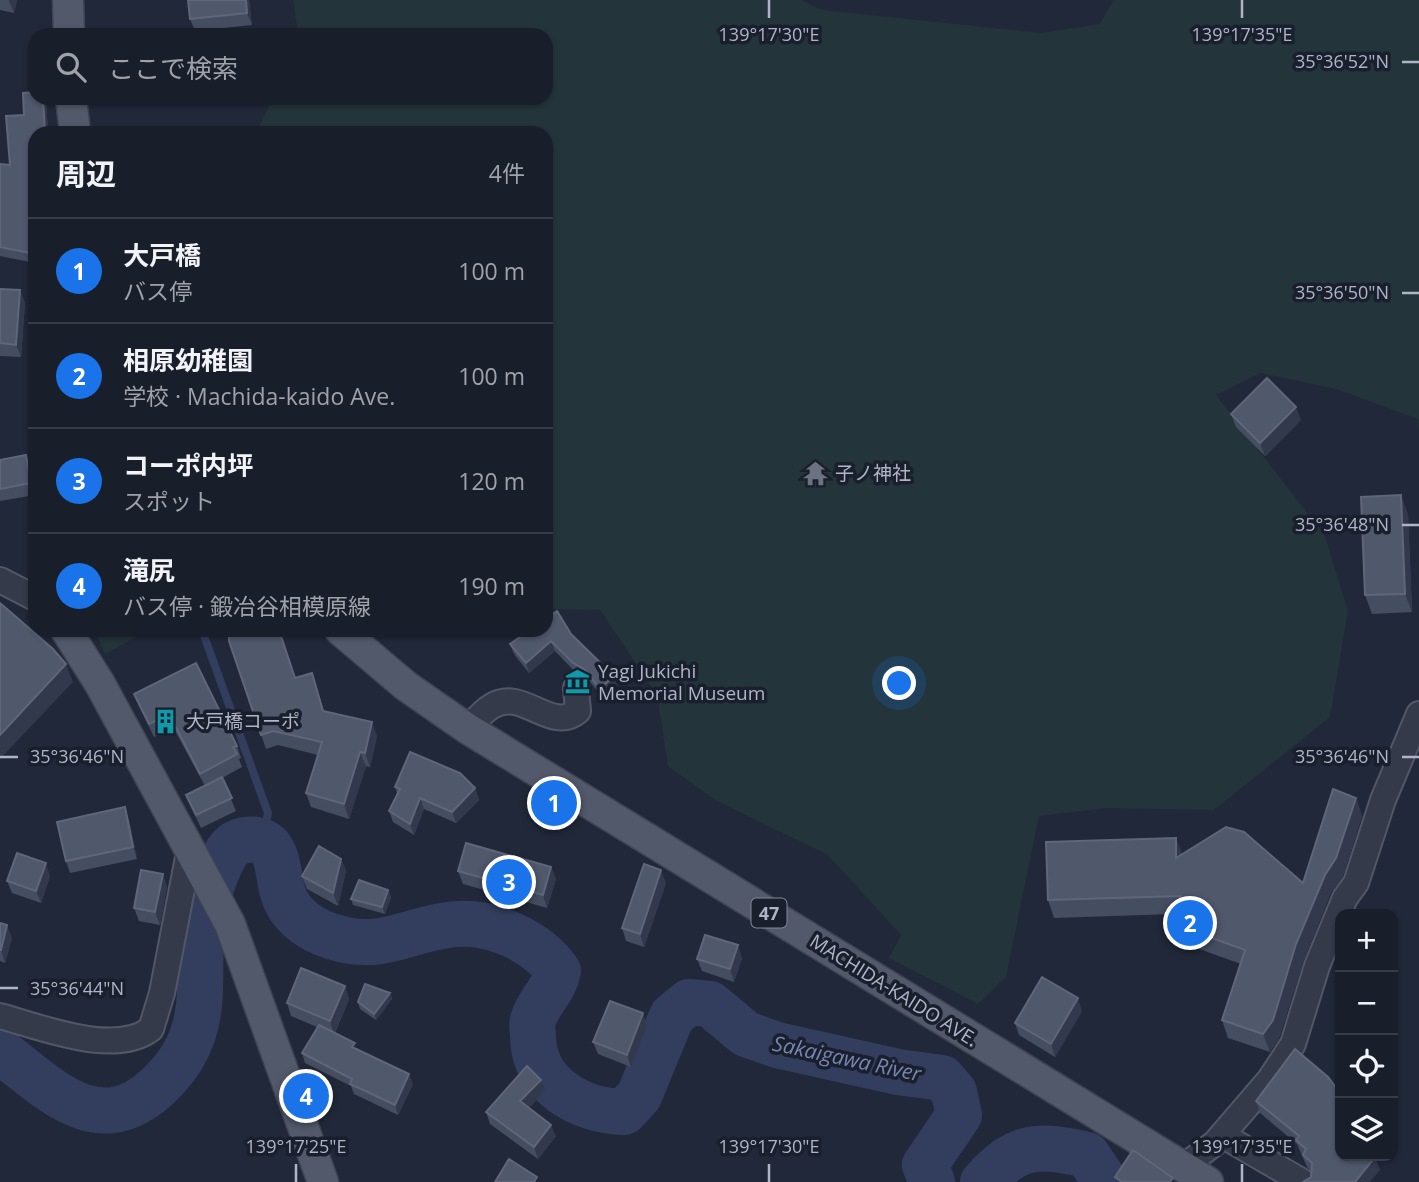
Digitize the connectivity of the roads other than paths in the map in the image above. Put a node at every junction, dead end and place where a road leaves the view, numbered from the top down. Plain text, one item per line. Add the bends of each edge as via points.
1 (68, 0) edge
2 (69, 28) edge
3 (72, 105) edge
4 (74, 126) edge
5 (0, 580) edge
6 (28, 594) edge
7 (70, 637) edge
8 (348, 637) edge
9 (576, 688) dead end
10 (1419, 714) edge
11 (468, 729) junction
12 (196, 858) junction
13 (0, 1016) edge
14 (1222, 1135) junction
15 (1182, 1167) junction
16 (323, 1182) edge
17 (1208, 1182) edge
18 (1303, 1182) edge

1 - 2 main road
3 - 4 main road
5 - 6 street
7 - 12 main road
8 - 11 main road, MACHIDA-KAIDO AVE. / 47 via 406,686
9 - 11 street via 578,711 564,719 524,702 506,701 490,706
10 - 14 street via 1383,800 1356,883 1345,898 1317,967 1293,1044
11 - 15 main road, MACHIDA-KAIDO AVE. / 47
12 - 13 street via 151,1029 134,1040 108,1041
12 - 16 main road via 230,924
14 - 15 street
14 - 18 street
15 - 17 main road, MACHIDA-KAIDO AVE. / 47

